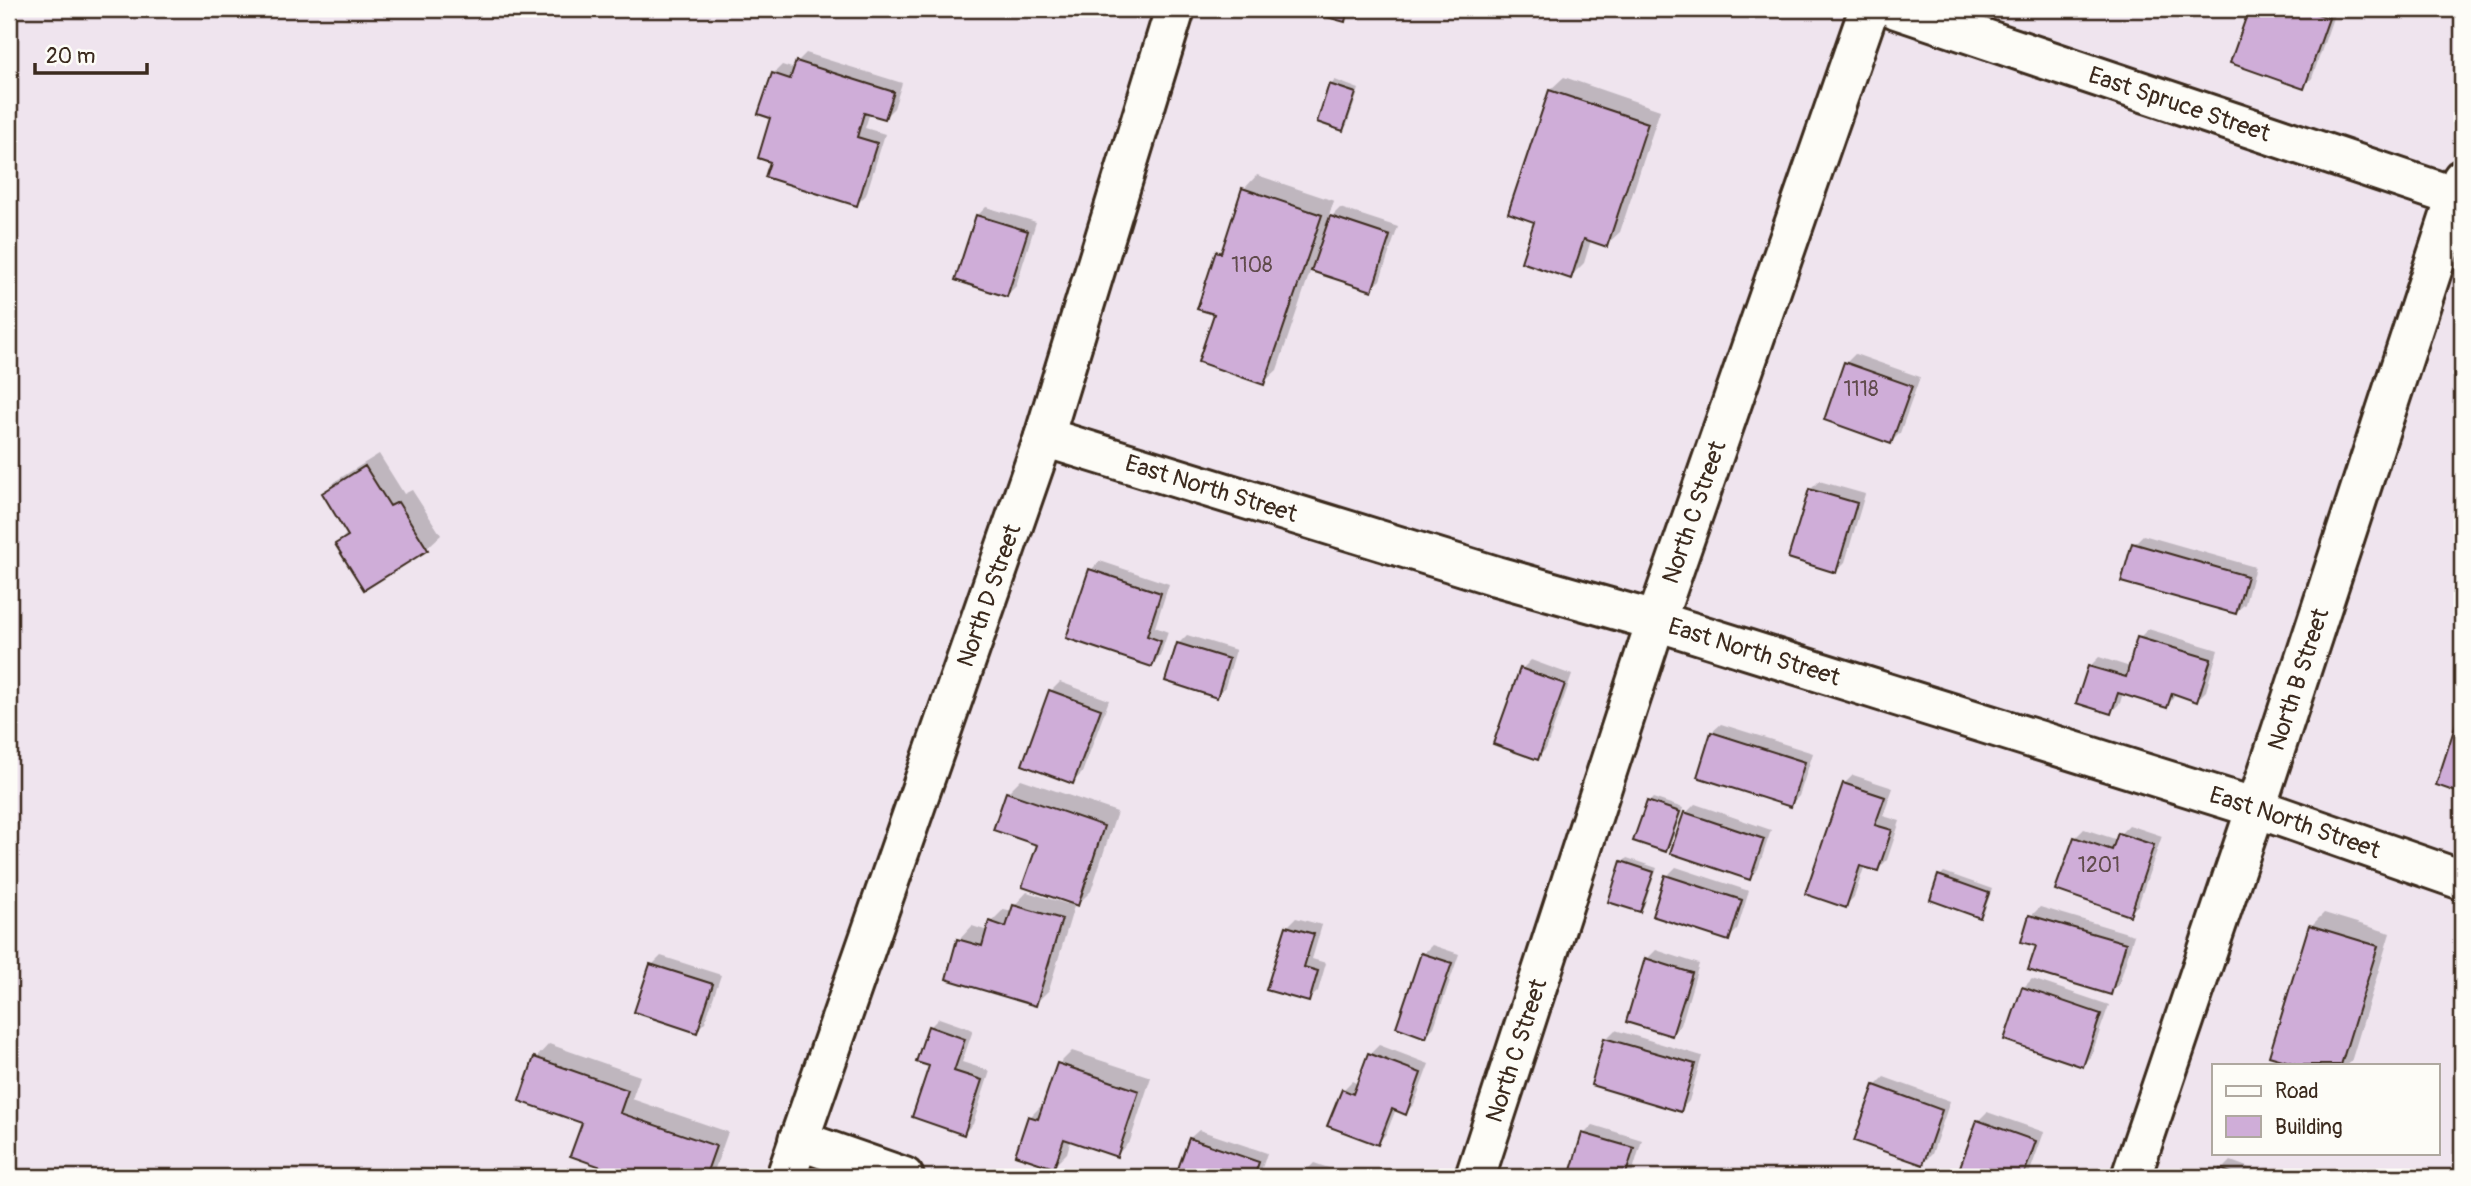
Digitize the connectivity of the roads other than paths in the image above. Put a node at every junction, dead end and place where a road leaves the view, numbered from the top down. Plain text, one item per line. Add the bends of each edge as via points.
1 (1175, 9) edge
2 (1869, 9) edge
3 (1896, 9) edge
4 (2460, 191) edge
5 (1044, 437) junction
6 (1656, 621) junction
7 (2256, 808) junction
8 (2462, 880) edge
9 (798, 1140) junction
10 (786, 1177) edge
11 (904, 1177) edge
12 (1475, 1177) edge
13 (2131, 1177) edge

1 - 5 street, North D Street
2 - 6 street, North C Street
3 - 4 street, East Spruce Street
4 - 7 street, North B Street
5 - 6 street, East North Street
5 - 9 street, North D Street
6 - 7 street, East North Street
6 - 12 street, North C Street
7 - 8 street, East North Street
7 - 13 street, North B Street
9 - 10 street, North D Street
9 - 11 street

